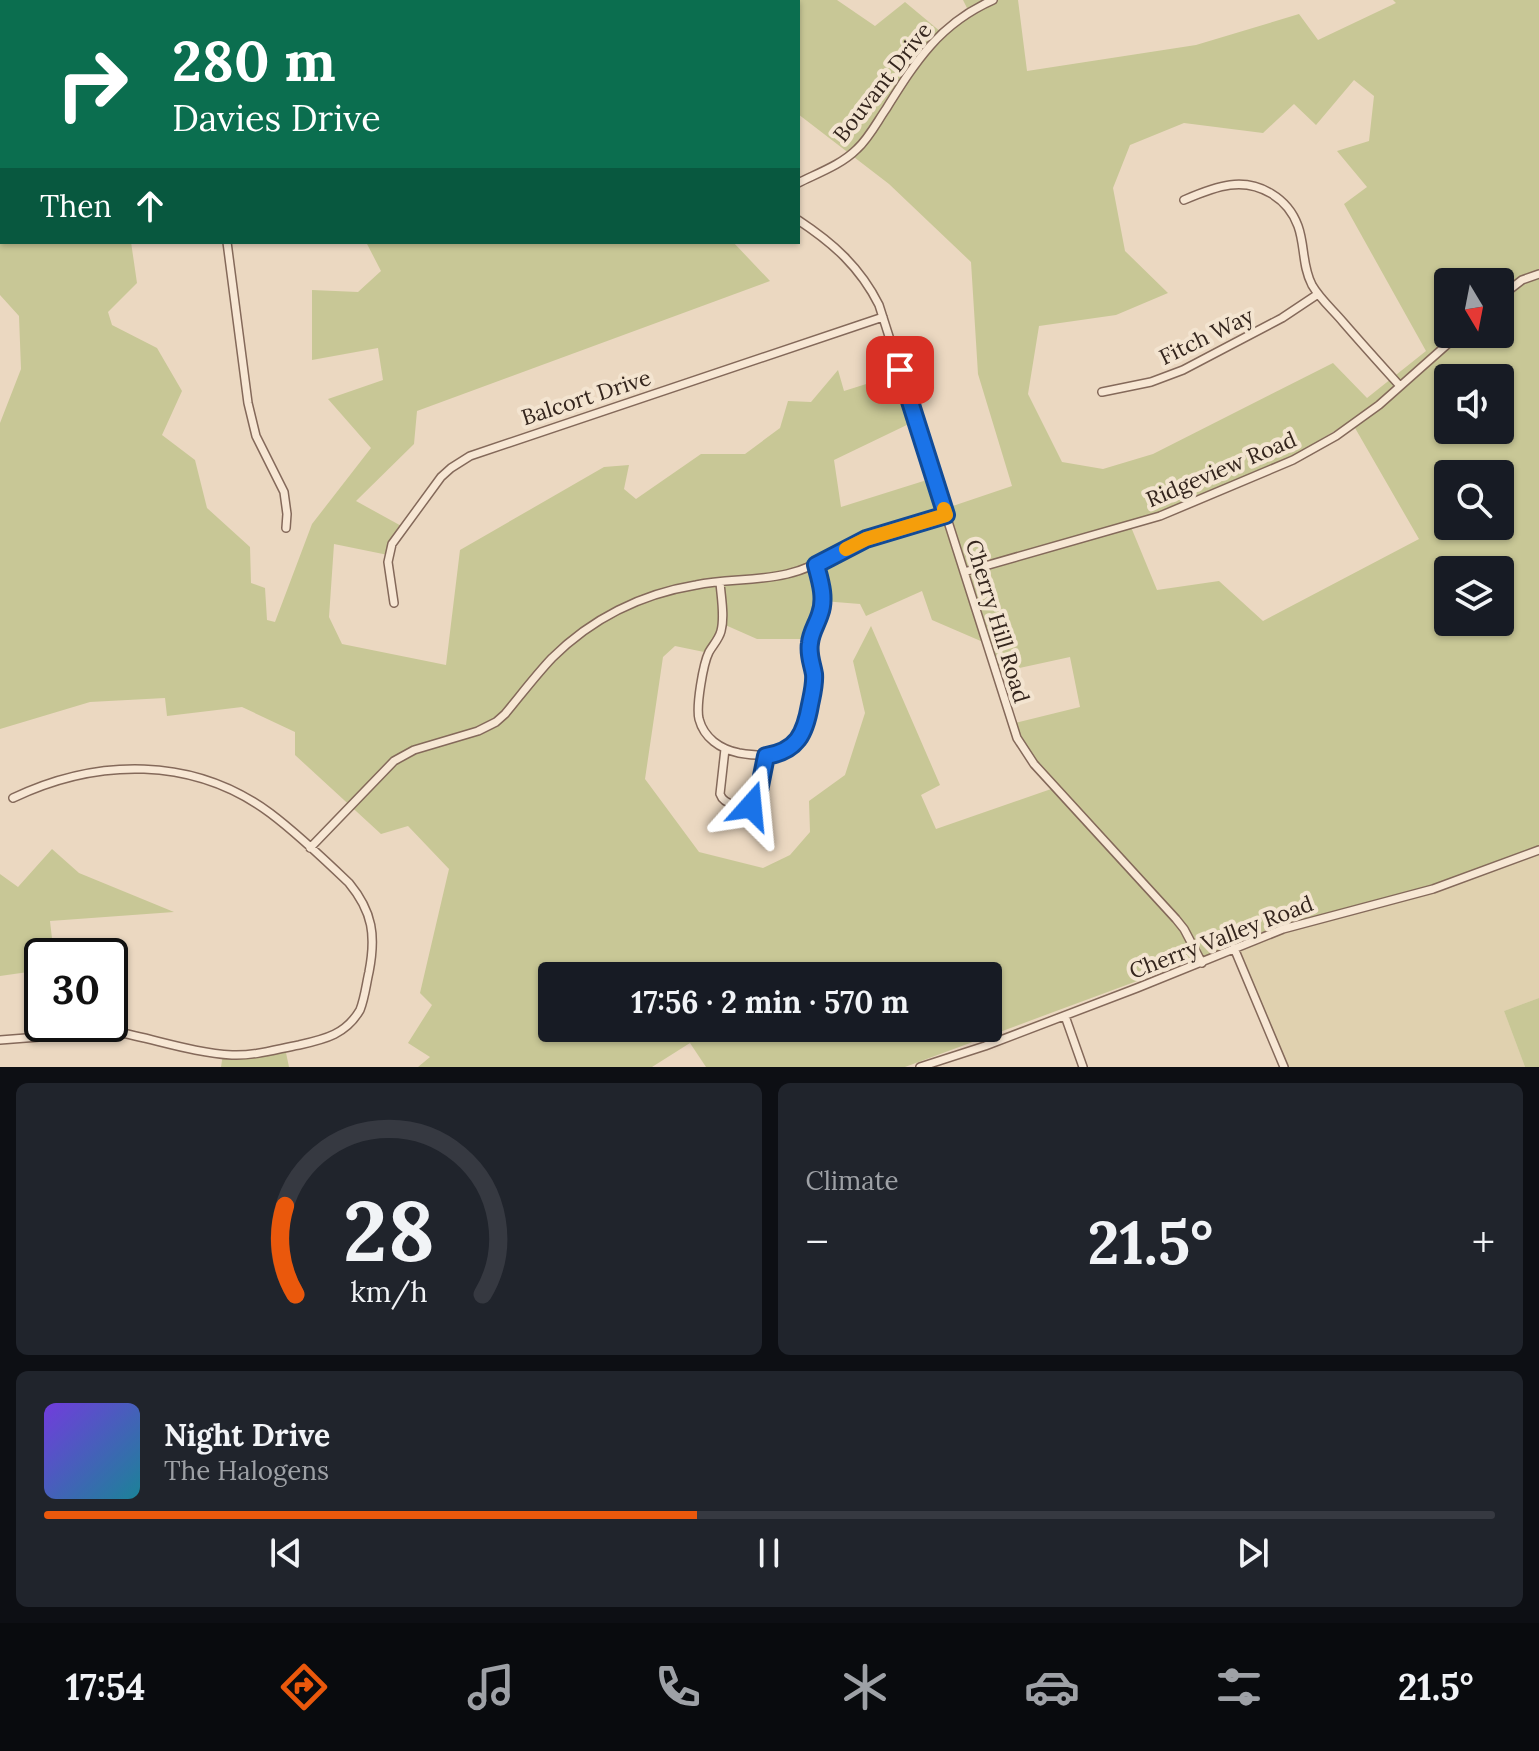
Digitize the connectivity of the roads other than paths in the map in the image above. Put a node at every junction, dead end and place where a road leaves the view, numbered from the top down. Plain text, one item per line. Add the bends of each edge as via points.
1 (993, 0) edge
2 (800, 182) edge
3 (1184, 200) dead end
4 (800, 221) edge
5 (227, 244) edge
6 (1539, 274) edge
7 (1514, 286) edge
8 (1318, 294) junction
9 (883, 317) junction
10 (1443, 348) edge
11 (1400, 386) junction
12 (1102, 392) dead end
13 (946, 515) junction
14 (286, 528) dead end
15 (816, 565) junction
16 (964, 572) junction
17 (720, 582) junction
18 (394, 603) dead end
19 (725, 749) junction
20 (766, 756) junction
21 (13, 798) dead end
22 (310, 848) junction
23 (1539, 850) edge
24 (1234, 948) junction
25 (1202, 963) junction
26 (1065, 1016) junction
27 (0, 1040) edge
28 (920, 1067) edge
29 (1083, 1067) edge
30 (1284, 1067) edge

1 - 2 street, Bouvant Drive via 951,24 927,48 859,148
3 - 8 street via 1239,184 1276,197 1295,218 1307,272
4 - 9 street, Cherry Hill Road via 856,268
5 - 14 street via 248,403 256,436 284,492
6 - 7 street
8 - 11 street
8 - 12 street, Fitch Way via 1183,370
9 - 13 street, Cherry Hill Road
9 - 18 street, Balcort Drive via 470,456 441,477 392,544 388,562
10 - 11 street, Ridgeview Road
11 - 16 street, Ridgeview Road via 1314,449 1202,500 1130,526
13 - 15 street via 871,537
13 - 16 street, Cherry Hill Road
15 - 17 street via 773,577
15 - 20 street via 822,599 810,639 814,683 806,725 790,748
16 - 25 street, Cherry Hill Road via 1024,751 1176,919
17 - 19 street via 722,623 707,658 698,709 705,733
17 - 22 street via 656,594 599,621 550,660 496,722 394,761
19 - 20 street
19 - 20 street via 720,794 726,803 755,804
21 - 22 street via 89,772 165,771 253,802
22 - 27 street via 357,892 371,925 373,950 364,1000 342,1031 247,1055 117,1032
23 - 24 street, Cherry Valley Road via 1433,889 1295,925
24 - 25 street, Cherry Valley Road
24 - 30 street
25 - 26 street, Cherry Valley Road
26 - 28 street, Cherry Valley Road
26 - 29 street

